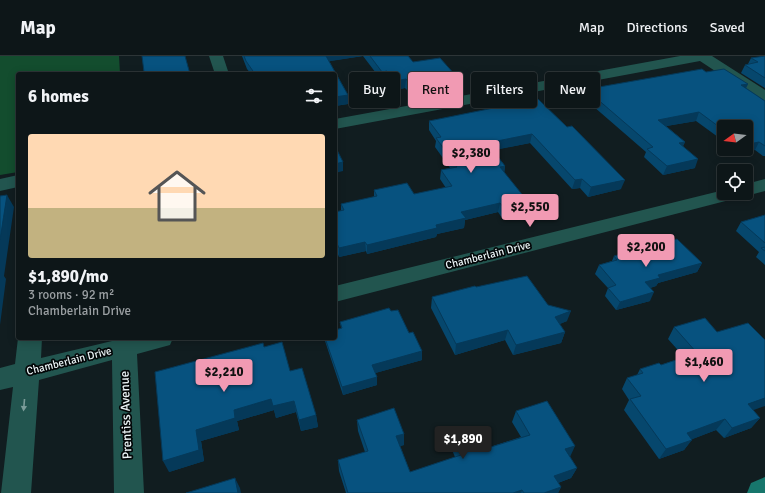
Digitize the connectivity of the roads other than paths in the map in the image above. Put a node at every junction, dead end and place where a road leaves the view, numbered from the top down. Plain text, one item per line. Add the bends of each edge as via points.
1 (216, 56) edge
2 (702, 56) edge
3 (221, 72) edge
4 (765, 97) edge
5 (337, 124) edge
6 (16, 181) edge
7 (0, 185) edge
8 (765, 185) edge
9 (753, 188) edge
10 (717, 197) edge
11 (337, 293) edge
12 (30, 340) edge
13 (146, 340) edge
14 (124, 343) edge
15 (28, 372) junction
16 (0, 379) edge
17 (16, 493) edge
18 (128, 493) edge

1 - 3 street
2 - 4 street
2 - 5 street
6 - 7 street
8 - 9 street
10 - 11 street, Chamberlain Drive
12 - 15 street
13 - 14 street, Chamberlain Drive
14 - 15 street, Chamberlain Drive
14 - 18 street, Prentiss Avenue
15 - 16 street, Chamberlain Drive
15 -> 17 street

